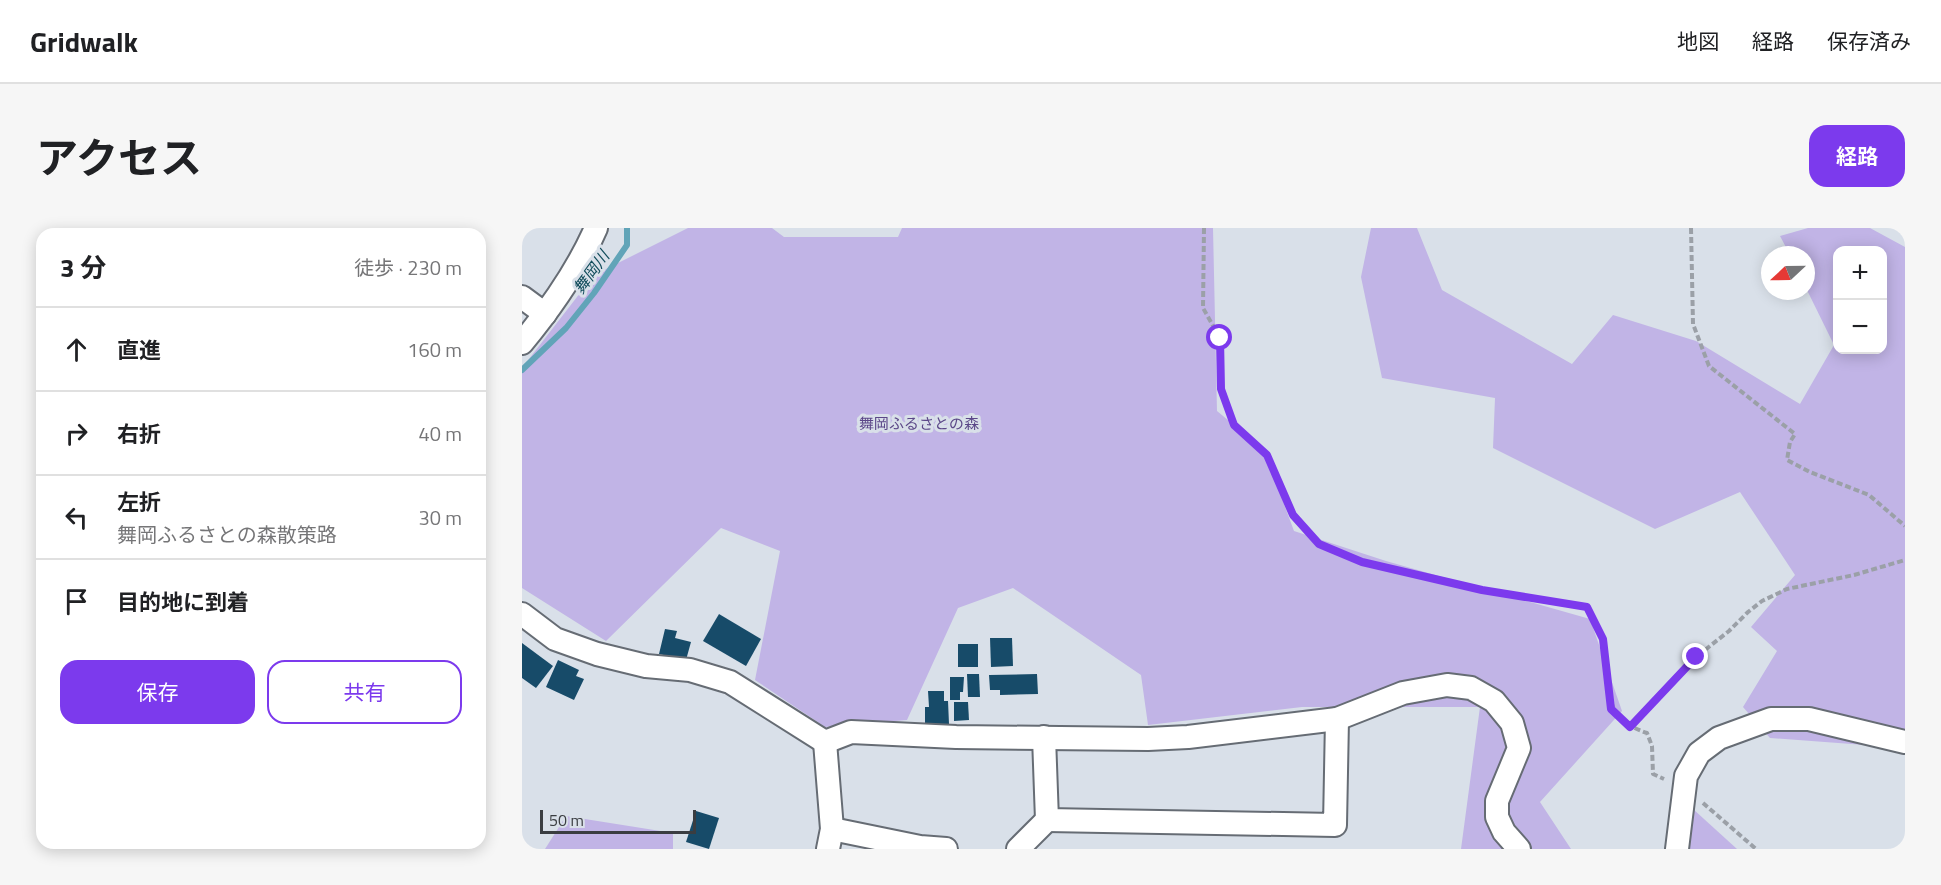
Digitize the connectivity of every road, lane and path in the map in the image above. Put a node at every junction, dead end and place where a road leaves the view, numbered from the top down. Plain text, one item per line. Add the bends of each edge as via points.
1 (596, 228) edge
2 (1204, 228) edge
3 (1690, 228) edge
4 (522, 297) edge
5 (545, 314) junction
6 (522, 343) edge
7 (1905, 526) edge
8 (1905, 560) edge
9 (522, 614) edge
10 (1337, 719) junction
11 (1630, 727) junction
12 (1044, 737) junction
13 (825, 742) junction
14 (1905, 742) edge
15 (1685, 788) junction
16 (1047, 820) junction
17 (830, 839) edge
18 (946, 849) edge
19 (1018, 849) edge
20 (1519, 849) edge
21 (1677, 849) edge
22 (1756, 849) edge

1 - 5 street
2 - 11 path via 1203,308 1220,338 1221,389 1234,425 1267,455 1293,515 1319,544 1362,562 1482,590 1587,607 1603,639 1611,709
3 - 7 path via 1694,324 1710,366 1795,434 1787,460 1869,495
4 - 5 street
5 - 6 street
8 - 11 path via 1787,589 1762,601 1696,657
9 - 13 street via 555,639 597,654 646,666 690,670 730,682
10 - 12 street via 1148,740
10 - 16 street via 1335,825
10 - 20 street via 1403,693 1447,685 1471,688 1494,701 1512,723 1519,748 1497,801 1497,817
11 - 15 path via 1647,733 1652,746 1653,774
12 - 13 street via 850,732
12 - 16 street
13 - 17 street
14 - 15 street via 1809,718 1771,719 1719,738 1699,753 1686,776
15 - 21 street
15 - 22 path
16 - 19 street
17 - 18 street

